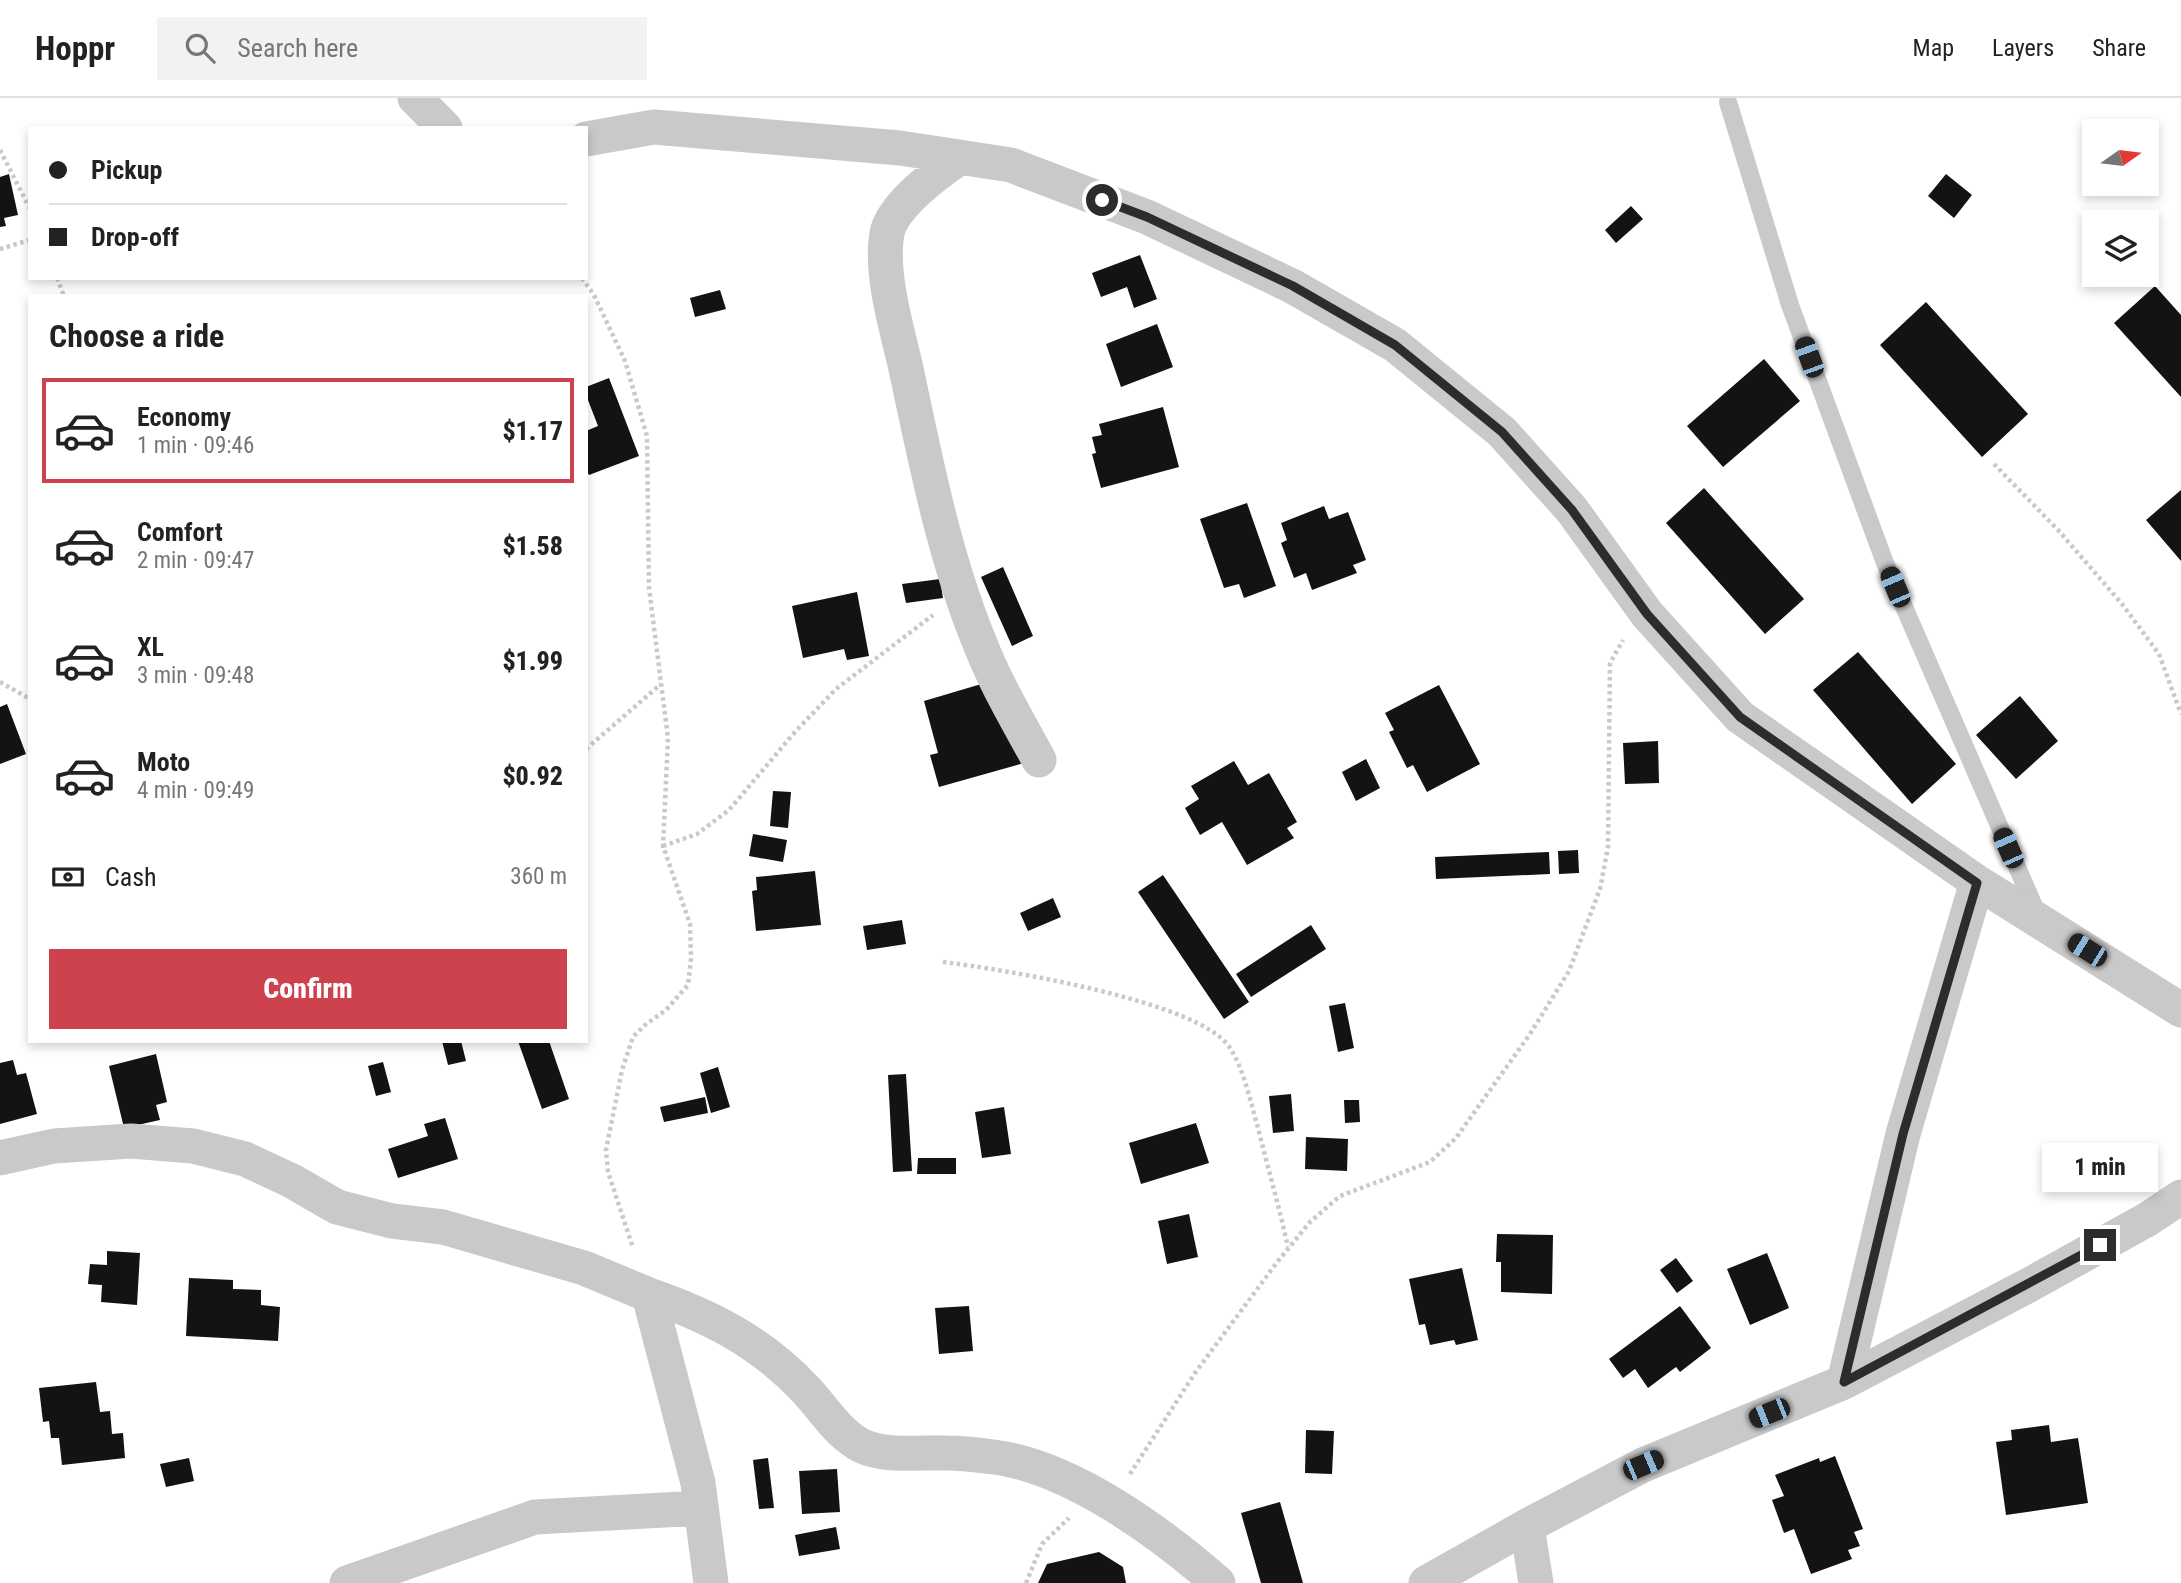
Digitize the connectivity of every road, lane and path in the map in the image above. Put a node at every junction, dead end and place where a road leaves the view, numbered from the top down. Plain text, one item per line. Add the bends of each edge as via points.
1 (415, 98) edge
2 (1728, 102) dead end
3 (443, 126) edge
4 (588, 139) edge
5 (0, 150) edge
6 (960, 158) junction
7 (28, 205) edge
8 (28, 241) edge
9 (0, 249) edge
10 (583, 280) edge
11 (1994, 464) dead end
12 (961, 592) junction
13 (1647, 614) junction
14 (0, 682) edge
15 (662, 683) junction
16 (28, 698) edge
17 (2181, 714) edge
18 (588, 747) edge
19 (1039, 760) dead end
20 (663, 846) junction
21 (1977, 883) junction
22 (2040, 920) junction
23 (943, 962) dead end
24 (2181, 1010) edge
25 (0, 1158) edge
26 (2181, 1197) edge
27 (1289, 1248) junction
28 (649, 1295) junction
29 (1844, 1382) junction
30 (1101, 1500) junction
31 (701, 1508) junction
32 (1527, 1526) junction
33 (347, 1583) edge
34 (711, 1583) edge
35 (1026, 1583) edge
36 (1218, 1583) edge
37 (1426, 1583) edge
38 (1535, 1583) edge

1 - 3 street
2 - 22 lane via 1790,305 1876,538
4 - 6 street via 654,127 900,148
5 - 7 path
6 - 12 street via 923,184 905,204 888,230 886,252 890,296 918,425
6 - 13 street via 1011,165 1147,217 1293,286 1395,345 1502,432 1572,510
8 - 9 path
10 - 15 path via 625,361 647,436 649,588
11 - 17 path via 2122,604 2159,654
12 - 19 street via 978,641
12 - 20 path via 836,690 729,810 697,834
13 - 21 street via 1740,717
13 - 27 path via 1625,636 1611,663 1608,847 1601,889 1569,971 1456,1138 1430,1162 1340,1196
14 - 16 path
15 - 18 path
15 - 20 path via 668,738
20 - 28 path via 690,924 688,985 633,1037 606,1150 608,1172
21 - 22 street
21 - 29 street via 1903,1134
22 - 24 street
23 - 27 path via 1055,979 1173,1013 1207,1027 1230,1046
25 - 28 street via 67,1145 131,1141 193,1146 245,1159 337,1208 443,1227 584,1268
26 - 29 street via 2041,1278
27 - 30 path
28 - 30 street via 716,1321 747,1339 806,1390 837,1428 861,1445 877,1451 950,1453 1025,1463 1064,1477
28 - 31 street
29 - 32 street via 1643,1465
30 - 35 path via 1042,1544
30 - 36 street via 1153,1531
31 - 33 street via 535,1517
31 - 34 street
32 - 37 street
32 - 38 street

